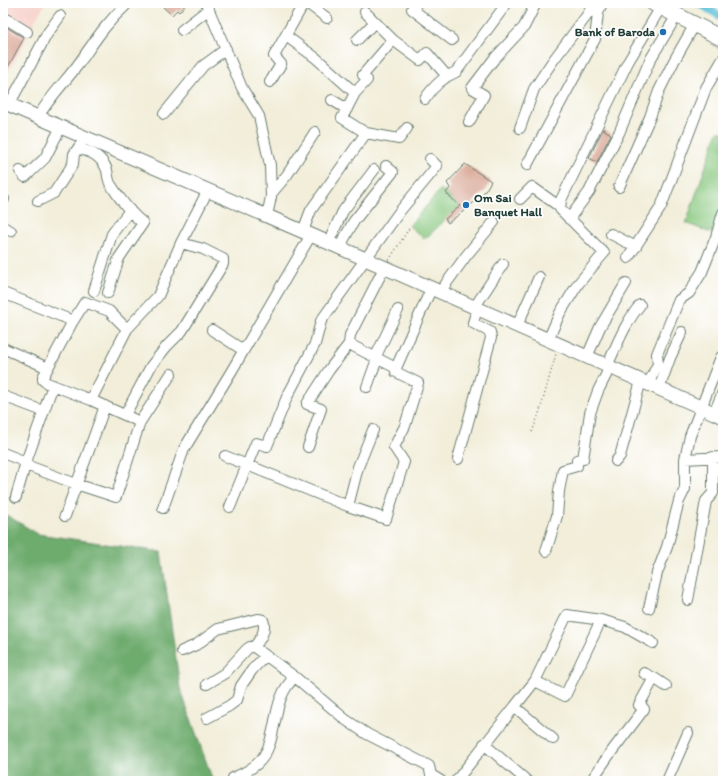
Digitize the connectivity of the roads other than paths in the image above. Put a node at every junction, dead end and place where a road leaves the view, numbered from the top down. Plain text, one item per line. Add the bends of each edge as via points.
1 (306, 3) edge
2 (416, 3) edge
3 (507, 3) edge
4 (536, 3) edge
5 (594, 3) edge
6 (602, 3) edge
7 (125, 6) dead end
8 (207, 6) edge
9 (666, 7) edge
10 (365, 12) dead end
11 (60, 16) dead end
12 (3, 18) edge
13 (327, 18) dead end
14 (375, 22) junction
15 (695, 24) junction
16 (723, 28) edge
17 (182, 30) dead end
18 (27, 32) dead end
19 (286, 36) junction
20 (723, 39) edge
21 (356, 40) dead end
22 (393, 40) junction
23 (452, 40) dead end
24 (226, 49) junction
25 (723, 59) edge
26 (446, 75) junction
27 (270, 82) dead end
28 (355, 93) junction
29 (425, 99) dead end
30 (332, 100) dead end
31 (6, 103) edge
32 (347, 109) junction
33 (164, 114) dead end
34 (38, 117) junction
35 (469, 122) dead end
36 (62, 127) junction
37 (407, 128) dead end
38 (520, 128) dead end
39 (315, 132) dead end
40 (366, 133) junction
41 (81, 143) junction
42 (430, 159) dead end
43 (527, 165) dead end
44 (386, 166) dead end
45 (374, 170) dead end
46 (20, 171) dead end
47 (619, 187) dead end
48 (208, 190) junction
49 (271, 194) junction
50 (520, 199) dead end
51 (38, 201) dead end
52 (560, 207) junction
53 (130, 210) junction
54 (723, 213) edge
55 (267, 216) junction
56 (569, 219) junction
57 (494, 222) dead end
58 (307, 233) junction
59 (611, 234) dead end
60 (181, 243) junction
61 (334, 245) junction
62 (636, 247) junction
63 (628, 258) dead end
64 (366, 260) junction
65 (503, 264) dead end
66 (384, 268) junction
67 (539, 277) dead end
68 (626, 284) dead end
69 (94, 291) dead end
70 (436, 291) junction
71 (3, 293) edge
72 (108, 293) dead end
73 (640, 305) dead end
74 (476, 308) junction
75 (398, 310) dead end
76 (73, 321) junction
77 (517, 326) junction
78 (127, 329) junction
79 (212, 330) dead end
80 (682, 332) dead end
81 (554, 342) junction
82 (349, 344) junction
83 (3, 348) edge
84 (242, 350) junction
85 (721, 356) dead end
86 (587, 357) junction
87 (376, 358) junction
88 (608, 367) junction
89 (48, 368) junction
90 (396, 368) junction
91 (171, 374) dead end
92 (650, 385) junction
93 (53, 386) junction
94 (367, 387) dead end
95 (723, 392) edge
96 (3, 396) edge
97 (91, 400) junction
98 (105, 406) junction
99 (701, 408) junction
100 (43, 411) junction
101 (125, 414) junction
102 (718, 415) edge
103 (140, 422) junction
104 (372, 430) dead end
105 (308, 447) dead end
106 (3, 453) edge
107 (225, 456) dead end
108 (718, 457) edge
109 (458, 459) dead end
110 (685, 459) junction
111 (616, 461) dead end
112 (26, 464) junction
113 (247, 466) junction
114 (76, 484) junction
115 (16, 497) dead end
116 (348, 506) junction
117 (163, 508) dead end
118 (230, 508) dead end
119 (65, 516) dead end
120 (546, 552) dead end
121 (688, 600) dead end
122 (649, 608) dead end
123 (601, 620) junction
124 (652, 643) dead end
125 (254, 647) junction
126 (182, 651) dead end
127 (265, 656) junction
128 (644, 673) dead end
129 (295, 677) junction
130 (654, 678) junction
131 (535, 681) junction
132 (207, 684) dead end
133 (666, 686) dead end
134 (515, 707) junction
135 (207, 718) dead end
136 (688, 732) dead end
137 (553, 739) dead end
138 (484, 744) junction
139 (233, 778) dead end
140 (428, 778) edge
141 (526, 780) dead end
142 (441, 781) edge
143 (456, 781) edge
144 (591, 781) edge
145 (667, 781) edge

1 - 13 street
1 - 19 street
2 - 23 street via 412,9
3 - 26 street via 456,72
4 - 35 street via 524,27 494,59 472,88 484,95
5 - 38 street via 534,89
6 - 43 street via 598,13 595,39
7 - 34 street via 94,40
8 - 17 street
8 - 24 street
9 - 15 highway
9 - 16 highway
9 - 52 street via 628,62 561,200
9 - 56 street via 650,60 619,132 589,192
10 - 14 street
11 - 31 street
12 - 18 street
14 - 21 street
14 - 22 street
15 - 20 highway
15 - 47 street via 659,91
19 - 27 street via 274,56 281,64
19 - 28 street via 316,58
22 - 26 street via 420,60 426,53
22 - 28 street
24 - 33 street via 203,66
24 - 49 street via 242,88 258,116 270,165
25 - 62 street via 706,88 661,207
26 - 29 street
28 - 32 street
30 - 32 street
31 - 34 main road
32 - 40 street via 342,118
34 - 36 main road
36 - 41 main road
36 - 46 street via 45,158 25,177
37 - 40 street via 399,139
39 - 49 street via 287,175
40 - 58 street via 312,210
41 - 48 main road
41 - 51 street via 74,154 73,164 54,192
41 - 53 street via 99,157 110,183
42 - 64 street via 437,166 400,211
44 - 61 street via 393,172
45 - 61 street via 343,211
48 - 55 main road
48 - 60 street
49 - 55 street
50 - 52 street via 532,186
52 - 56 street
53 - 69 street via 112,234
53 - 72 street via 143,222 119,258
54 - 92 street via 702,272 689,293 679,300 657,354 658,364
55 - 58 main road
56 - 81 street via 604,253 563,307
57 - 70 street
58 - 61 main road
58 - 84 street
59 - 62 street
60 - 78 street via 158,296
60 - 101 street via 203,249 223,259 223,264 182,331 166,346 151,366
61 - 64 main road
62 - 63 street
64 - 66 main road
64 - 113 street via 321,321 315,344 288,395 267,446 256,443
65 - 74 street
66 - 70 main road
66 - 82 street via 350,335
67 - 77 street
68 - 86 street via 600,327
70 - 74 main road
70 - 90 street
71 - 76 street
73 - 88 street via 620,338
74 - 77 main road
74 - 109 street via 473,323 490,332 491,338
75 - 87 street
76 - 78 street via 85,302 109,311
76 - 89 street
77 - 81 main road
78 - 97 street
79 - 84 street
80 - 92 street via 670,358
81 - 86 main road
82 - 87 street
82 - 105 street via 307,404 321,409
83 - 89 street
84 - 117 street via 184,449
85 - 99 street
86 - 88 main road
87 - 90 street
87 - 94 street
88 - 92 main road
88 - 120 street via 590,413 583,459 577,460 577,466 563,470 558,516
89 - 93 street via 43,380
90 - 116 street via 396,372 418,383 405,426 394,447 404,462 386,519
91 - 103 street
92 - 99 main road
92 - 111 street
93 - 97 street
93 - 100 street
95 - 102 street
96 - 100 street
97 - 98 street
98 - 101 street
98 - 114 street
99 - 102 main road
99 - 110 street via 690,436
100 - 112 street
101 - 103 street
103 - 114 street via 116,497
104 - 116 street via 358,467
106 - 112 street
107 - 113 street
108 - 110 street
108 - 121 street via 713,493 706,502
110 - 122 street via 686,489 679,501
112 - 114 street
112 - 115 street
113 - 116 street
113 - 118 street
114 - 119 street
123 - 124 street via 625,627
123 - 131 street via 567,614
123 - 131 street via 565,696
125 - 126 street via 265,625 263,620 218,629 196,645
125 - 127 street
125 - 132 street via 247,649 225,673
127 - 129 street
127 - 135 street via 252,670 237,700
128 - 130 street
129 - 139 street via 282,692 272,736 264,756 258,763
129 - 140 street via 346,720 428,766
130 - 133 street
130 - 144 street via 639,705 644,709
131 - 134 street
134 - 137 street
134 - 138 street
136 - 145 street
138 - 141 street
138 - 143 street
140 - 142 street

